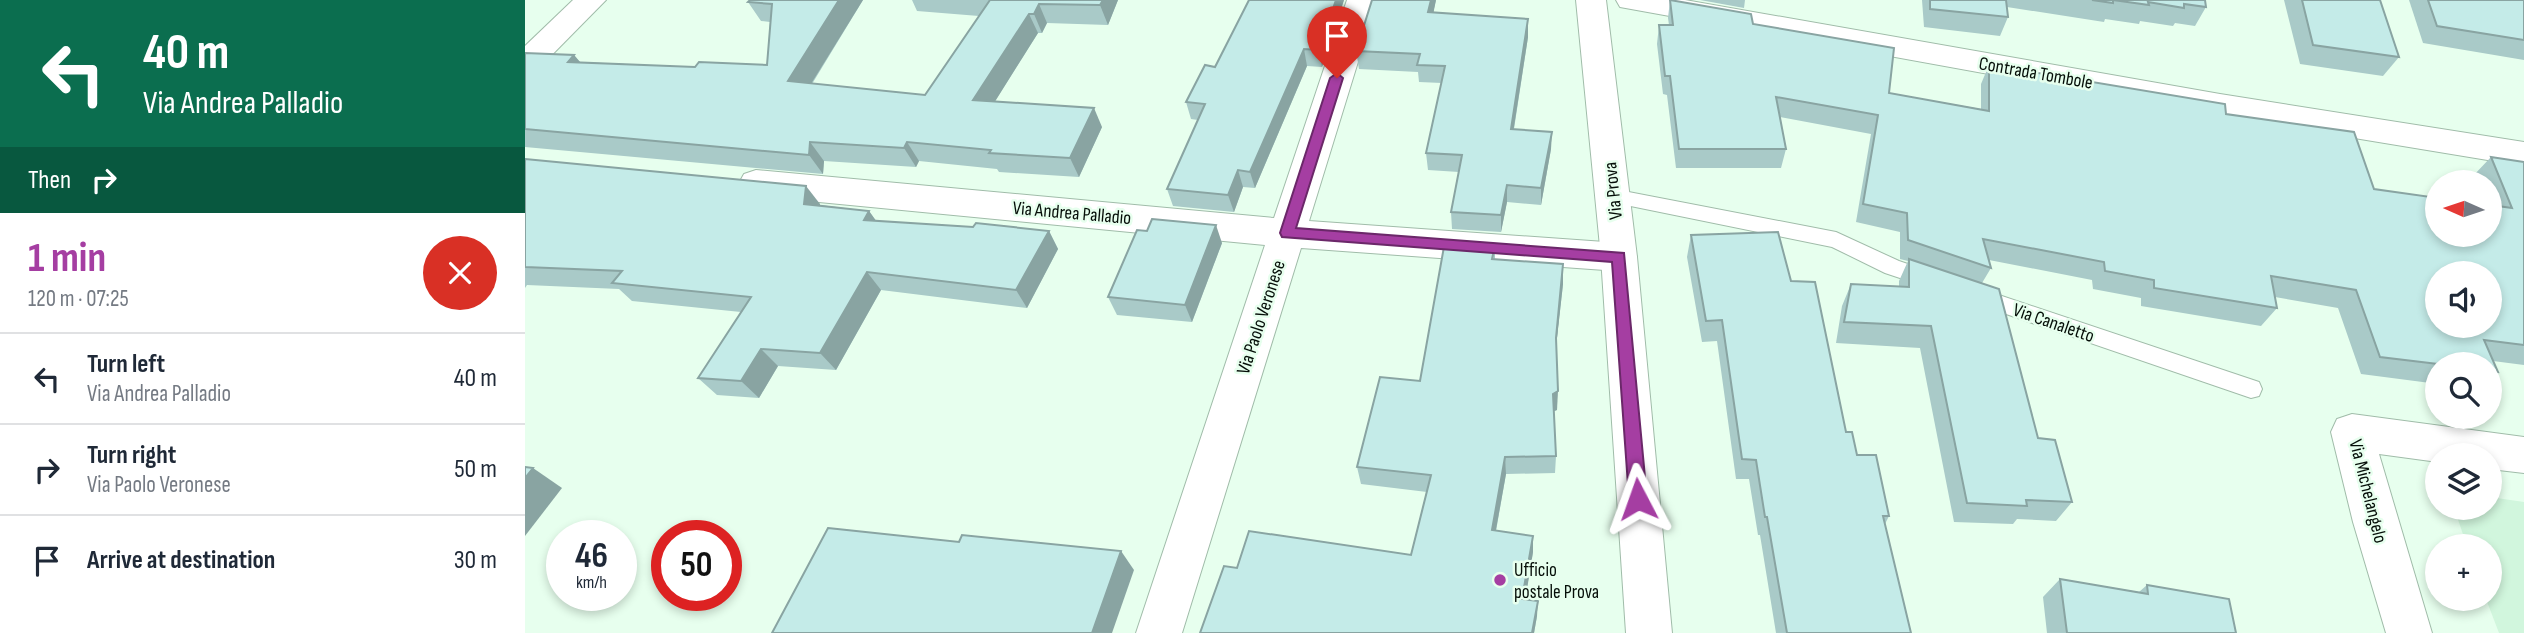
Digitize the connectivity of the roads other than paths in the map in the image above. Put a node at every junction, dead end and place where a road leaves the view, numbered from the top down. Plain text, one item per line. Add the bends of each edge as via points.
1 (591, 0) edge
2 (1361, 0) edge
3 (1591, 0) edge
4 (1631, 0) edge
5 (525, 64) edge
6 (2524, 154) edge
7 (719, 180) edge
8 (1613, 196) junction
9 (1287, 233) junction
10 (1619, 257) junction
11 (2251, 389) dead end
12 (2524, 455) edge
13 (1159, 633) edge
14 (1649, 633) edge
15 (2409, 633) edge

1 - 5 street
2 - 9 street, Via Paolo Veronese
3 - 8 street, Via Prova
4 - 6 street, Contrada Tombole
7 - 9 street, Via Andrea Palladio
8 - 10 street, Via Prova
8 - 11 lane, Via Canaletto via 1836,240 1892,267
9 - 10 street, Via Andrea Palladio
9 - 13 street, Via Paolo Veronese
10 - 14 street, Via Prova
12 - 15 street, Via Michelangelo via 2352,432

